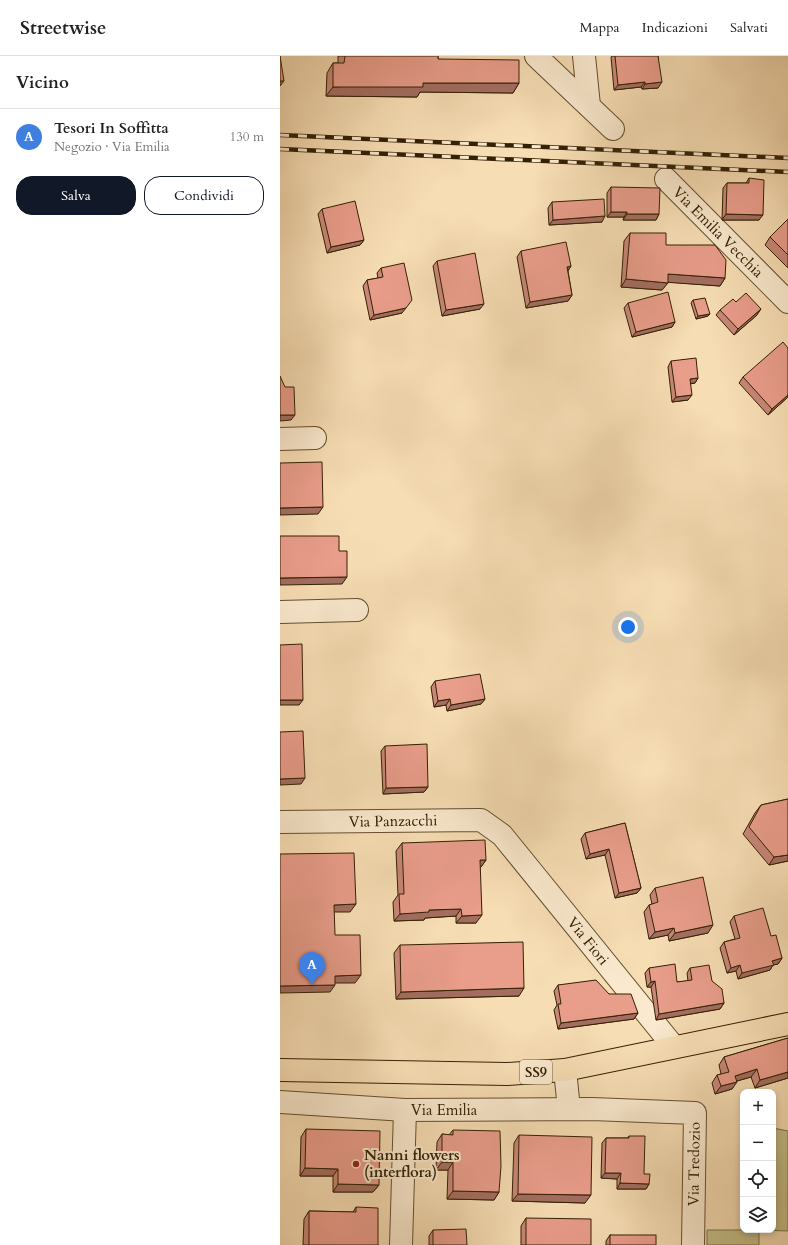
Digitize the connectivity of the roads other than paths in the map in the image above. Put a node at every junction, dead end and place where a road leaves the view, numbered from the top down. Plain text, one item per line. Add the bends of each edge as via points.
1 (536, 56) edge
2 (584, 56) edge
3 (589, 106) junction
4 (613, 129) dead end
5 (666, 179) dead end
6 (788, 302) edge
7 (315, 438) dead end
8 (280, 439) edge
9 (357, 610) dead end
10 (280, 612) edge
11 (280, 822) edge
12 (502, 835) joint
13 (788, 1024) edge
14 (674, 1047) junction
15 (280, 1070) edge
16 (565, 1070) junction
17 (280, 1102) edge
18 (569, 1109) junction
19 (405, 1110) junction
20 (401, 1245) edge
21 (693, 1245) edge

1 - 3 street
2 - 3 street
3 - 4 street
5 - 6 street, Via Emilia Vecchia
7 - 8 street
9 - 10 street
11 - 12 street, Via Panzacchi via 481,820
12 - 14 street, Via Fiori
13 - 14 main road, SS9
14 - 16 main road, SS9
15 - 16 main road, SS9 via 507,1074
16 - 18 street
17 - 19 street, Via Emilia
18 - 19 street, Via Emilia
18 - 21 street, Via Tredozio via 695,1113
19 - 20 street

